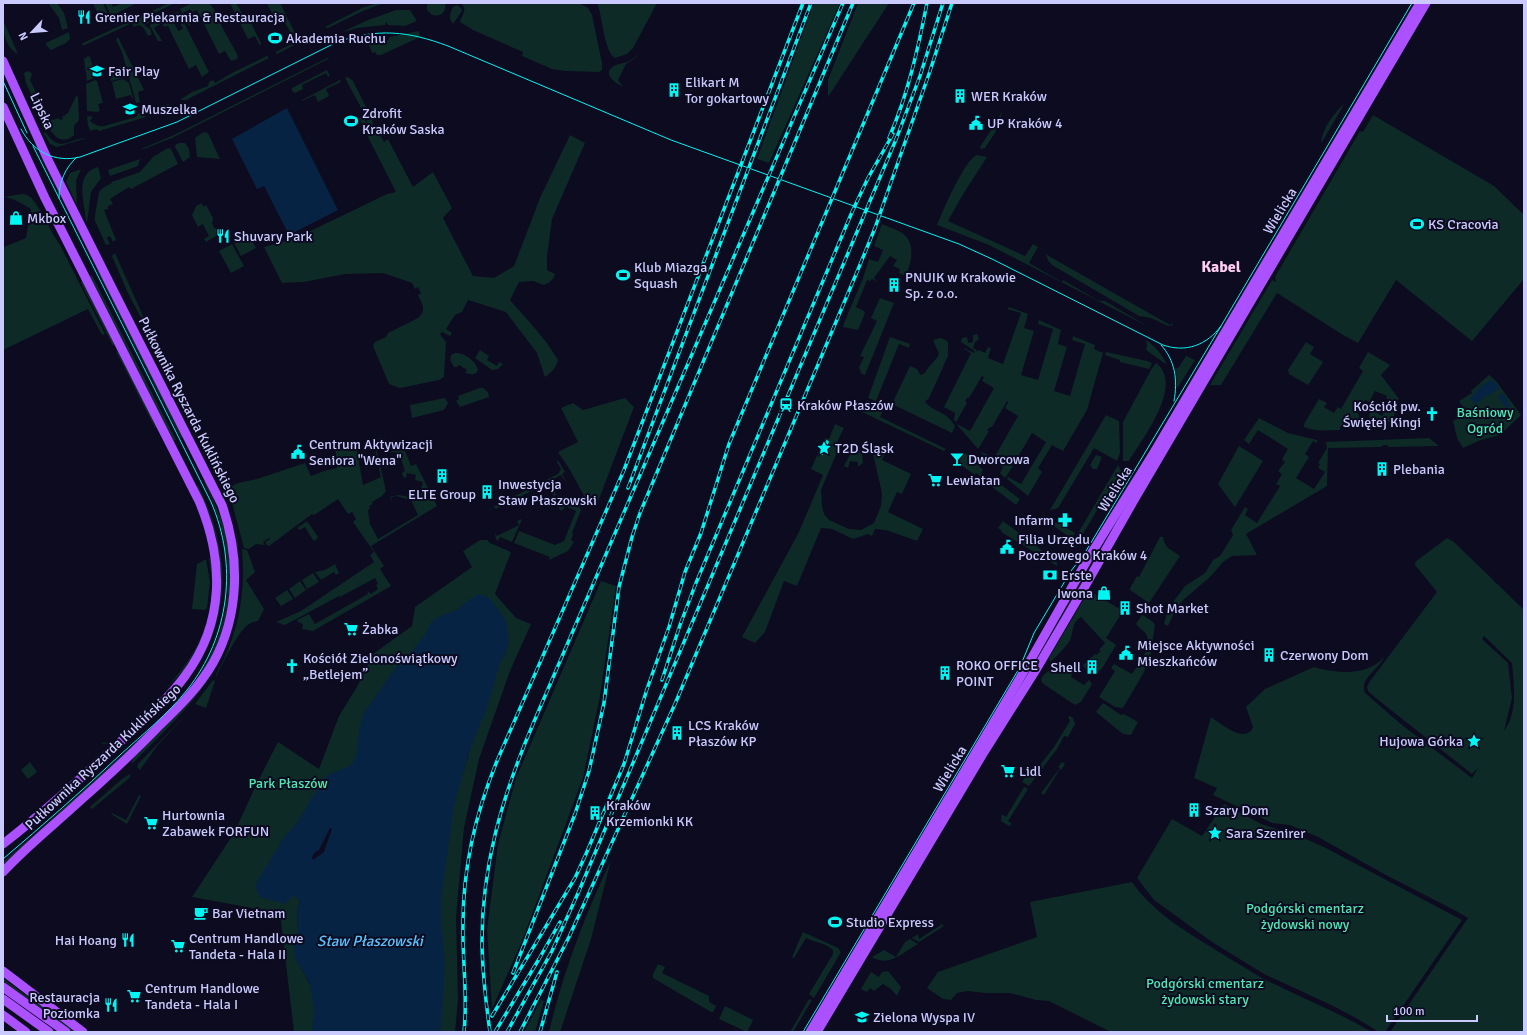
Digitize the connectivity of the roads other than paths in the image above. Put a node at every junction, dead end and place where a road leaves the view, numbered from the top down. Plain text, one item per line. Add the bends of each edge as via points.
1 (1420, 3) edge
2 (1426, 3) edge
3 (3, 61) edge
4 (3, 107) edge
5 (55, 173) joint
6 (3, 844) edge
7 (3, 872) edge
8 (3, 971) edge
9 (3, 987) edge
10 (3, 999) edge
11 (3, 1015) edge
12 (26, 1032) edge
13 (48, 1032) edge
14 (66, 1032) edge
15 (83, 1032) edge
16 (810, 1032) edge
17 (817, 1032) edge

1 - 16 main road, Wielicka via 1153,454 1089,557
2 - 17 main road, Wielicka via 1053,641 980,758
3 - 5 main road, Lipska
4 - 6 main road, Pułkownika Ryszarda Kuklińskiego via 36,178 199,501 213,543 217,583 214,612 208,632 191,668 178,684 75,784
5 - 7 main road, Pułkownika Ryszarda Kuklińskiego via 222,505 228,523 234,560 234,595 223,641 213,663 190,695 147,739
8 - 15 main road
9 - 14 main road
10 - 13 main road
11 - 12 main road

